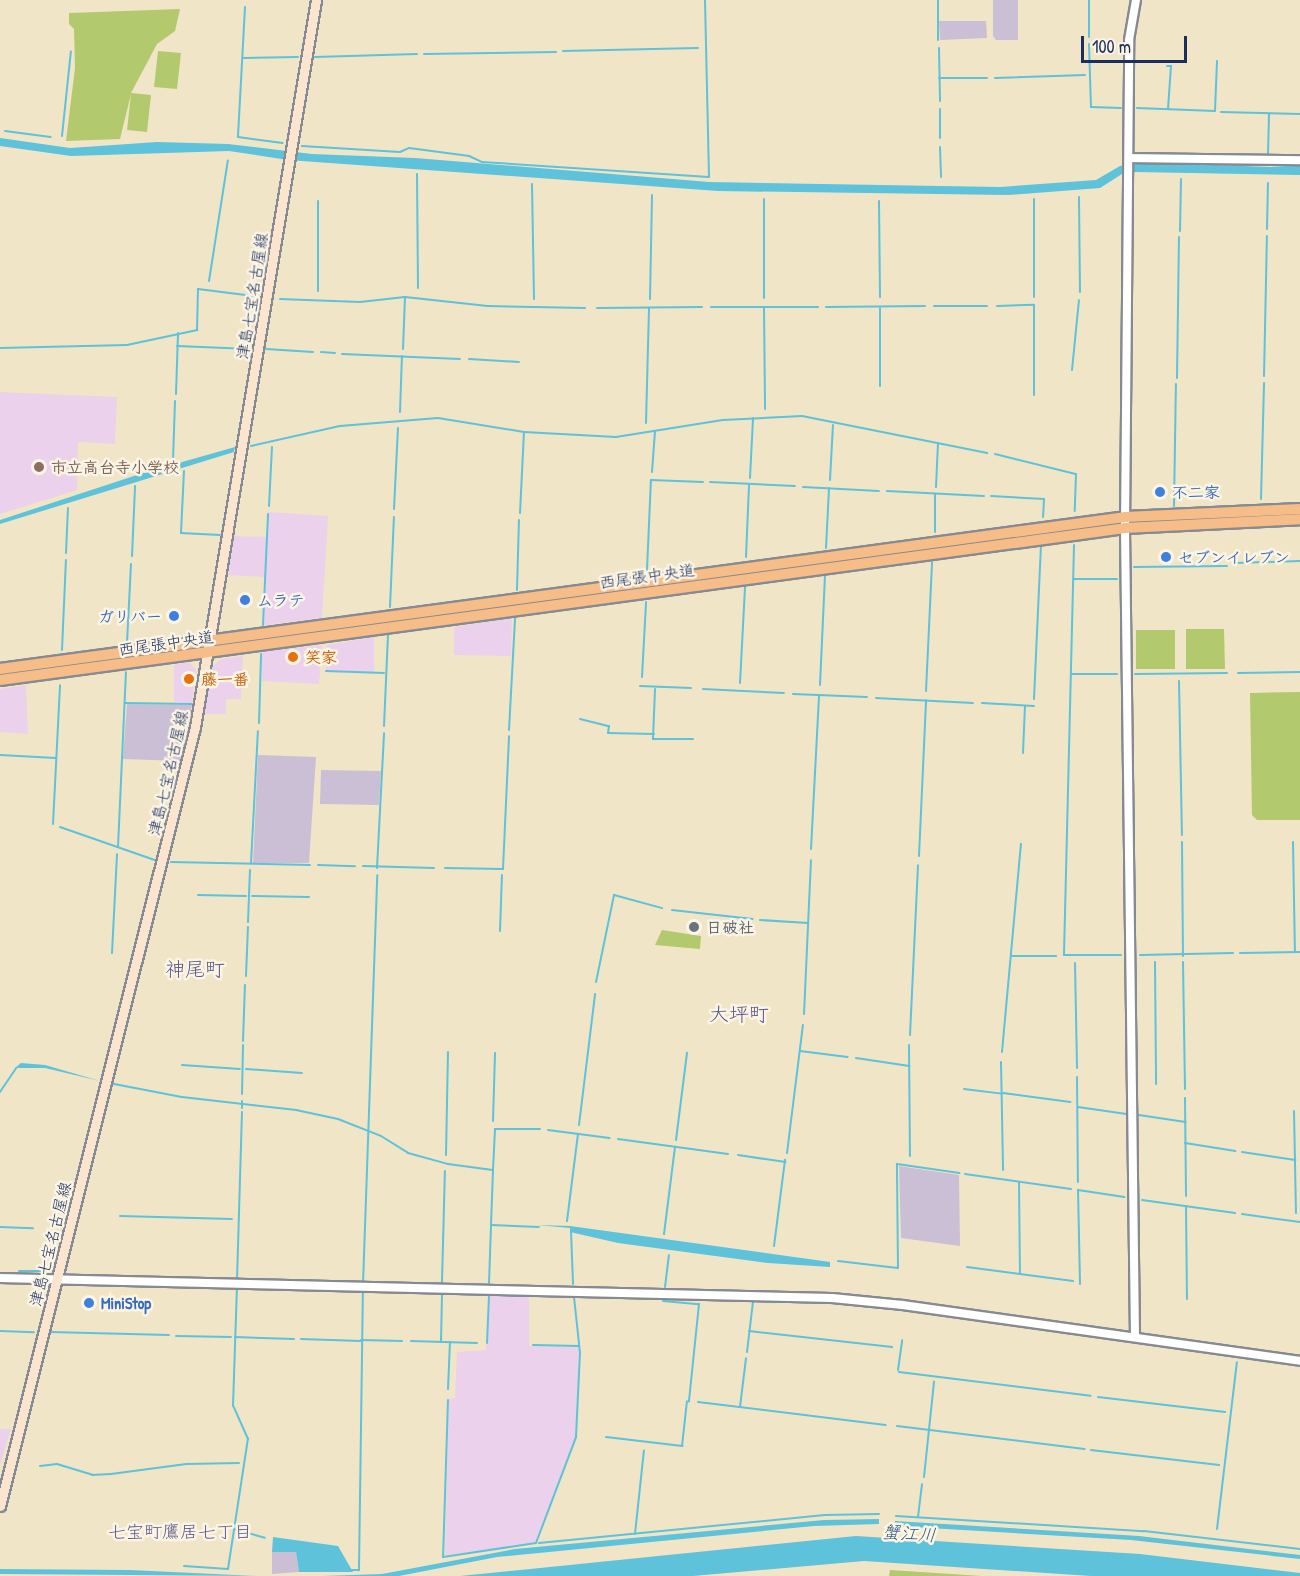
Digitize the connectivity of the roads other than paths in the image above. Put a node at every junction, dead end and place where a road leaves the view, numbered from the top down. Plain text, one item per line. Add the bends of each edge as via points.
1 (316, 0) edge
2 (1137, 0) edge
3 (1129, 160) junction
4 (1300, 160) edge
5 (1300, 509) edge
6 (1300, 519) edge
7 (1125, 522) junction
8 (210, 639) junction
9 (208, 652) junction
10 (0, 669) edge
11 (0, 680) edge
12 (0, 1278) edge
13 (57, 1279) junction
14 (1135, 1337) junction
15 (1300, 1361) edge
16 (0, 1506) edge

1 - 8 main road, 津島七宝名古屋線
2 - 3 street via 1129,40
3 - 4 street
3 - 7 street
5 - 7 main road, 西尾張中央道
6 - 7 main road, 西尾張中央道
7 - 8 main road, 西尾張中央道
7 - 9 main road, 西尾張中央道
7 - 14 street
8 - 9 main road, 津島七宝名古屋線
8 - 10 main road, 西尾張中央道
9 - 11 main road, 西尾張中央道
9 - 13 main road, 津島七宝名古屋線 via 195,726
12 - 13 street
13 - 14 street via 832,1298
13 - 16 main road, 津島七宝名古屋線
14 - 15 street

